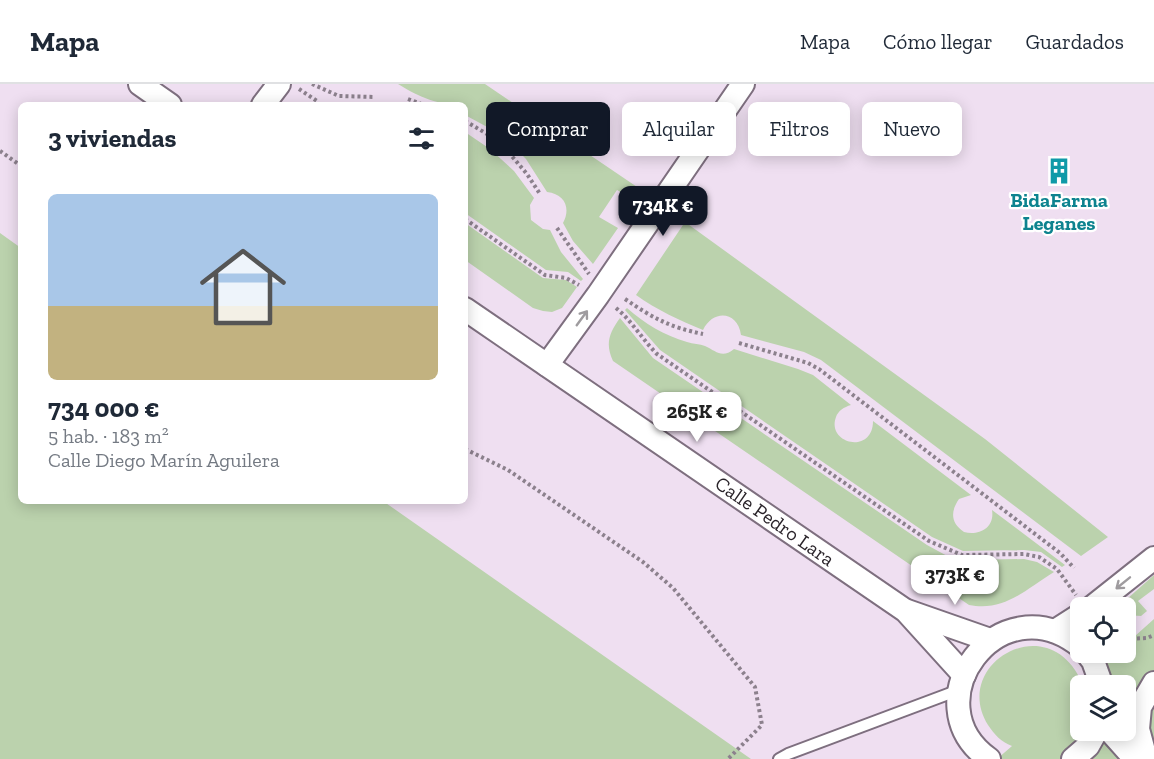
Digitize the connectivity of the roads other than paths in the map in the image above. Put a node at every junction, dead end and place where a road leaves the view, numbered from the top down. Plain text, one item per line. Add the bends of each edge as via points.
1 (140, 84) edge
2 (279, 84) edge
3 (743, 84) edge
4 (166, 102) edge
5 (265, 102) edge
6 (468, 311) edge
7 (547, 365) junction
8 (1154, 558) edge
9 (1098, 597) edge
10 (906, 611) junction
11 (1070, 619) edge
12 (1055, 631) junction
13 (1070, 639) edge
14 (990, 640) junction
15 (1154, 682) edge
16 (961, 683) junction
17 (1136, 691) edge
18 (1091, 741) edge
19 (1118, 741) edge
20 (779, 759) edge
21 (989, 759) edge
22 (1073, 759) edge
23 (1084, 759) edge
24 (1091, 759) edge
25 (1134, 759) edge
26 (1146, 759) edge

1 - 4 street
2 - 5 street
7 -> 3 street via 594,285
6 - 7 street, Calle Pedro Lara
7 - 10 street, Calle Pedro Lara
8 -> 9 street
10 - 14 street, Calle Pedro Lara
10 - 16 street, Calle Pedro Lara
11 - 12 street
12 - 13 street
12 - 14 street via 1033,627 1011,630
14 - 16 street via 974,656
15 - 17 street
15 - 26 street via 1140,708 1138,729
16 - 20 lane
16 - 21 street via 959,705 966,733
18 - 22 street
19 - 25 street
23 - 24 street

